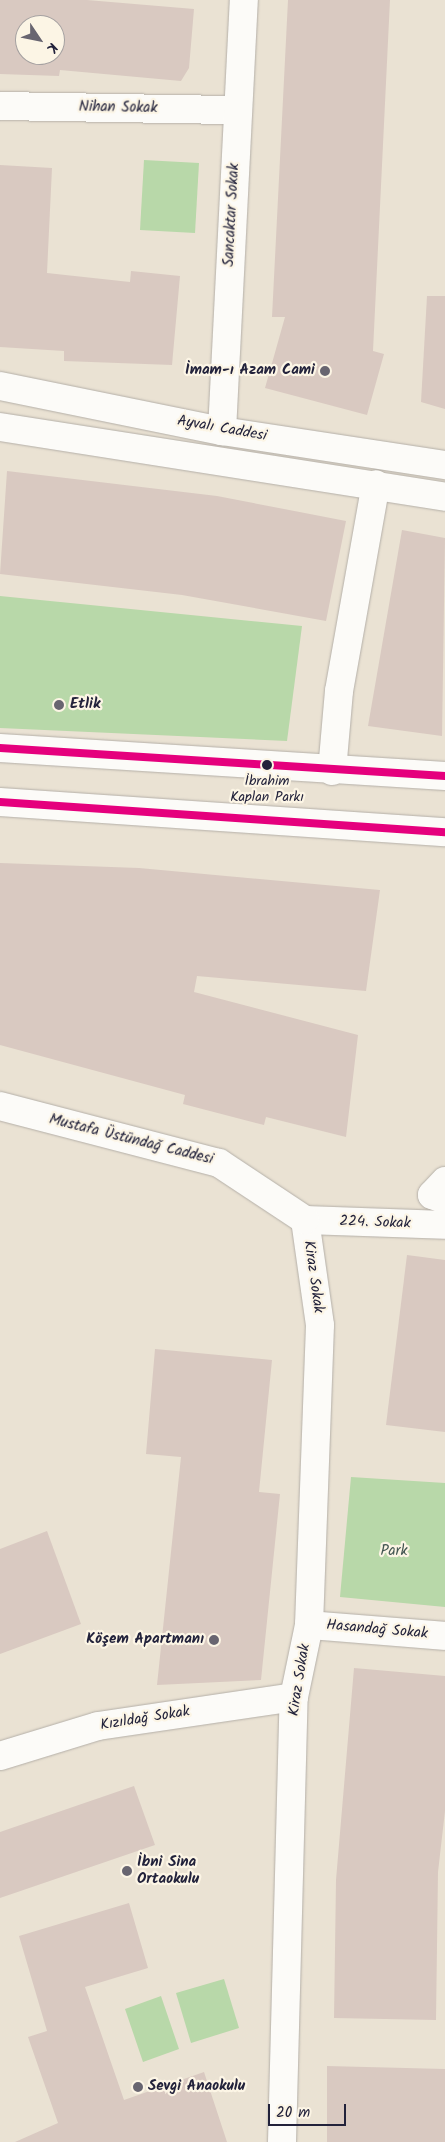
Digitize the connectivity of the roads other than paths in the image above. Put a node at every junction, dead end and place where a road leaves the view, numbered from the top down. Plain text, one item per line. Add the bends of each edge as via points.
1 (244, 0) edge
2 (0, 106) edge
3 (237, 110) junction
4 (0, 386) edge
5 (0, 427) edge
6 (222, 431) junction
7 (445, 465) edge
8 (376, 484) junction
9 (445, 497) edge
10 (0, 748) edge
11 (332, 771) junction
12 (445, 776) edge
13 (0, 802) edge
14 (445, 832) edge
15 (0, 1106) edge
16 (445, 1181) edge
17 (445, 1200) edge
18 (305, 1220) junction
19 (445, 1225) edge
20 (309, 1625) junction
21 (445, 1636) edge
22 (294, 1698) junction
23 (0, 1756) edge
24 (282, 2142) edge

1 - 3 street, Sancaktar Sokak
2 - 3 street, Nihan Sokak
3 - 6 street, Sancaktar Sokak
4 - 6 street, Ayvalı Caddesi
5 - 8 street, Ayvalı Caddesi
6 - 7 street, Ayvalı Caddesi
8 - 9 street, Ayvalı Caddesi
8 - 11 street via 340,691
10 - 11 street
11 - 12 street
13 - 14 street
15 - 18 street, Mustafa Üstündağ Caddesi via 220,1162
16 - 17 street via 432,1195
18 - 19 street, 224. Sokak
18 - 20 street, Kiraz Sokak via 320,1325
20 - 21 street, Hasandağ Sokak
20 - 22 street, Kiraz Sokak
22 - 23 street, Kızıldağ Sokak via 98,1726
22 - 24 street, Kiraz Sokak

